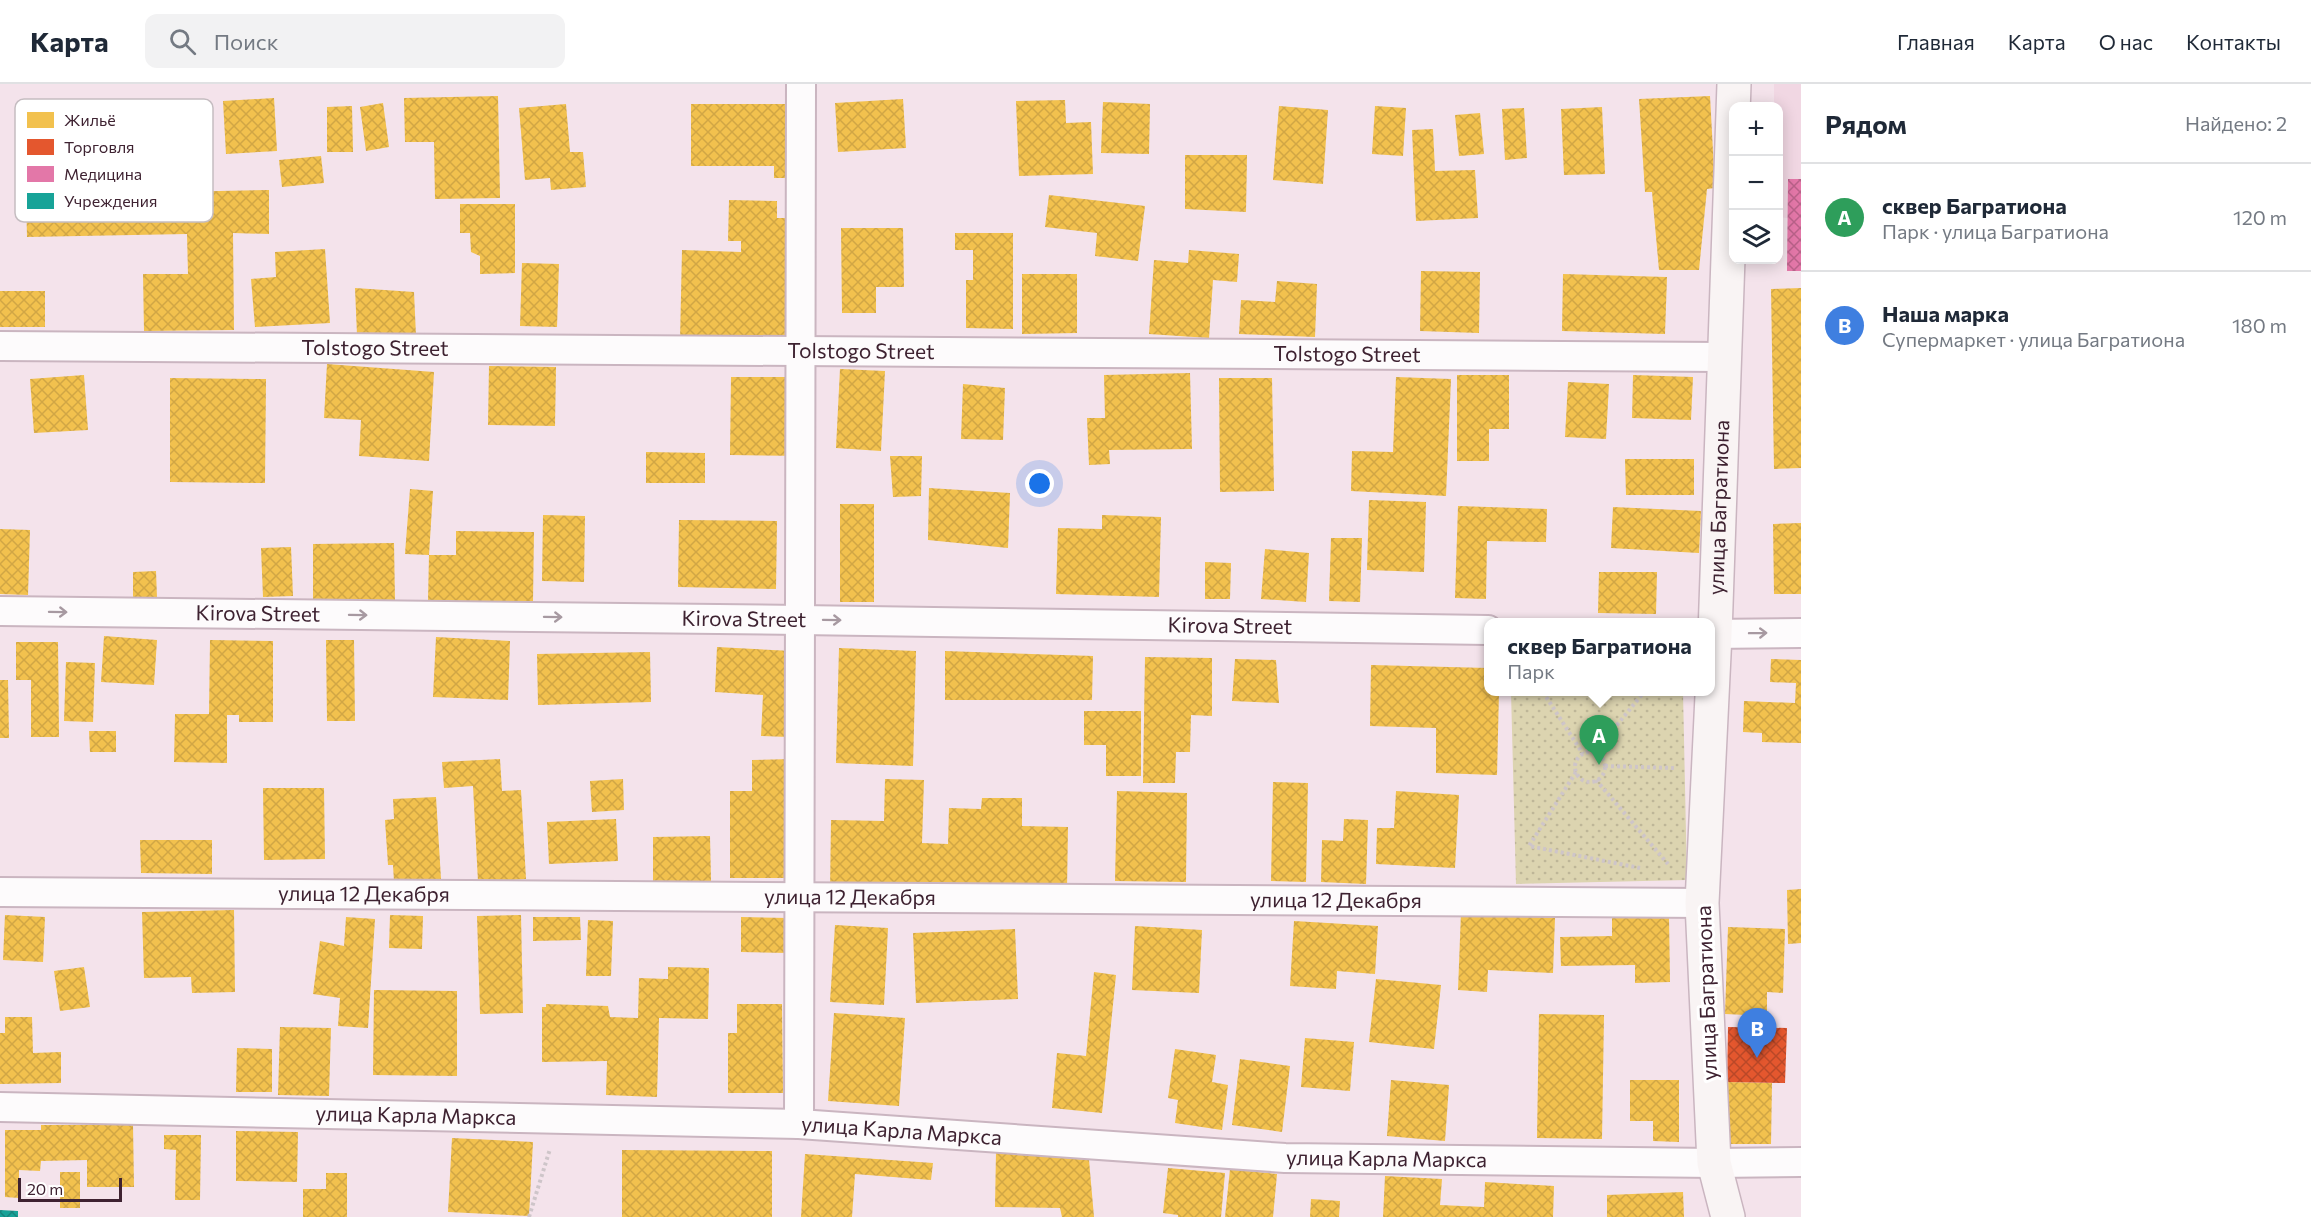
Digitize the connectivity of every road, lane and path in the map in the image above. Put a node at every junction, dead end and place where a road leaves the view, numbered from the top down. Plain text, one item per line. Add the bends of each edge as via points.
1 (801, 84) edge
2 (1734, 84) edge
3 (0, 346) edge
4 (800, 351) junction
5 (1723, 357) junction
6 (0, 611) edge
7 (1714, 618) edge
8 (800, 620) junction
9 (1484, 630) edge
10 (1801, 633) edge
11 (1715, 634) edge
12 (1546, 696) edge
13 (1641, 696) edge
14 (1710, 696) edge
15 (1594, 753) junction
16 (1583, 754) junction
17 (1605, 766) junction
18 (1674, 768) dead end
19 (1576, 772) junction
20 (1596, 780) junction
21 (1671, 867) dead end
22 (1644, 869) dead end
23 (0, 892) edge
24 (799, 897) junction
25 (1702, 903) junction
26 (0, 1107) edge
27 (560, 1119) junction
28 (799, 1125) junction
29 (1801, 1162) edge
30 (1714, 1163) junction
31 (529, 1217) edge
32 (1728, 1217) edge

1 - 4 street
2 - 5 main road, улица Багратиона
3 - 4 street, Tolstogo Street
4 - 5 street, Tolstogo Street
4 - 8 street
5 - 7 main road, улица Багратиона
6 -> 8 street, Kirova Street
8 -> 9 street, Kirova Street
8 - 24 street
11 -> 10 street
12 - 16 path
13 - 15 path
14 - 25 main road, улица Багратиона
15 - 16 path
15 - 17 path
16 - 19 path via 1577,760
17 - 18 path
17 - 20 path
19 - 20 path via 1582,779
19 - 22 path via 1529,846
20 - 21 path
23 - 24 street, улица 12 Декабря
24 - 25 street, улица 12 Декабря
24 - 28 street
25 - 30 main road, улица Багратиона
26 - 27 street, улица Карла Маркса
27 - 28 street, улица Карла Маркса
27 - 31 path
28 - 30 street, улица Карла Маркса via 1285,1158
29 - 30 street, улица Карла Маркса
30 - 32 main road, улица Багратиона

